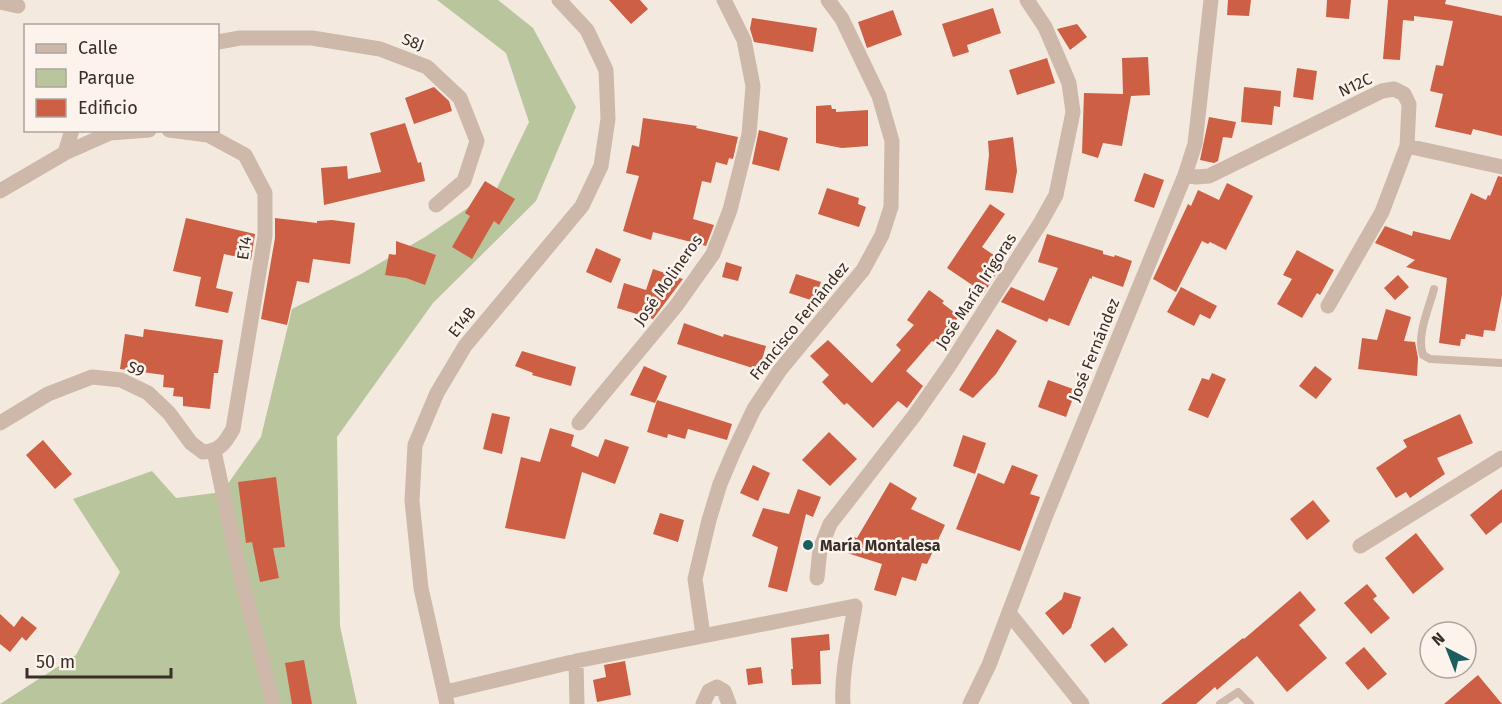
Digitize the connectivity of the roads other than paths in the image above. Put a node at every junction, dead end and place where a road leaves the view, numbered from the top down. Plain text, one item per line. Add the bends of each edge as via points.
1 (559, 0) edge
2 (724, 0) edge
3 (828, 0) edge
4 (1027, 0) edge
5 (1211, 0) edge
6 (0, 2) edge
7 (18, 6) dead end
8 (219, 42) edge
9 (71, 132) edge
10 (123, 132) edge
11 (185, 132) edge
12 (1407, 146) junction
13 (65, 153) junction
14 (1502, 167) edge
15 (1185, 175) junction
16 (0, 191) edge
17 (436, 205) dead end
18 (1434, 289) dead end
19 (1328, 306) dead end
20 (1502, 363) edge
21 (0, 423) edge
22 (579, 423) dead end
23 (214, 451) junction
24 (1502, 458) edge
25 (1360, 546) dead end
26 (818, 578) dead end
27 (1009, 613) junction
28 (703, 635) junction
29 (576, 661) junction
30 (447, 698) edge
31 (273, 704) edge
32 (576, 704) edge
33 (703, 704) edge
34 (729, 704) edge
35 (843, 704) edge
36 (970, 704) edge
37 (1082, 704) edge
38 (1220, 704) edge
39 (1250, 704) edge

1 - 30 street, E14B via 587,30 606,69 608,119 601,166 582,206 465,346 437,393 415,445 412,501 420,579
2 - 22 street, José Molineros via 744,40 753,86 749,134 730,210 713,254 676,306
3 - 28 street, Francisco Fernández via 842,19 879,96 891,141 891,207 882,235 863,270 780,370 753,409 729,462 709,520 695,579
4 - 26 street, José María Irigoras via 1045,27 1069,83 1073,112 1056,195 914,417 830,524 820,549
5 - 15 street, José Fernández via 1195,144
6 - 7 street
8 - 17 street, S8J via 312,38 380,49 427,67 460,99 477,141 464,181
9 - 13 street
10 - 13 street via 110,133
11 - 23 street, E14 via 208,135 245,155 265,193 265,236 233,429 226,443
12 - 14 street
12 - 15 street, N12C via 1409,104 1404,94 1394,88 1209,176
12 - 19 street via 1382,212
13 - 16 street
15 - 27 street, José Fernández
18 - 20 lane via 1423,327 1423,355 1430,359
21 - 23 street, S9 via 48,394 92,377 121,380 148,393 191,443 203,452
23 - 31 street
24 - 25 street
27 - 36 street, José Fernández
27 - 37 street
28 - 29 street
28 - 35 street via 855,606
29 - 30 street
29 - 32 street
33 - 34 street via 709,691 717,687 724,691
38 - 39 lane via 1238,692

